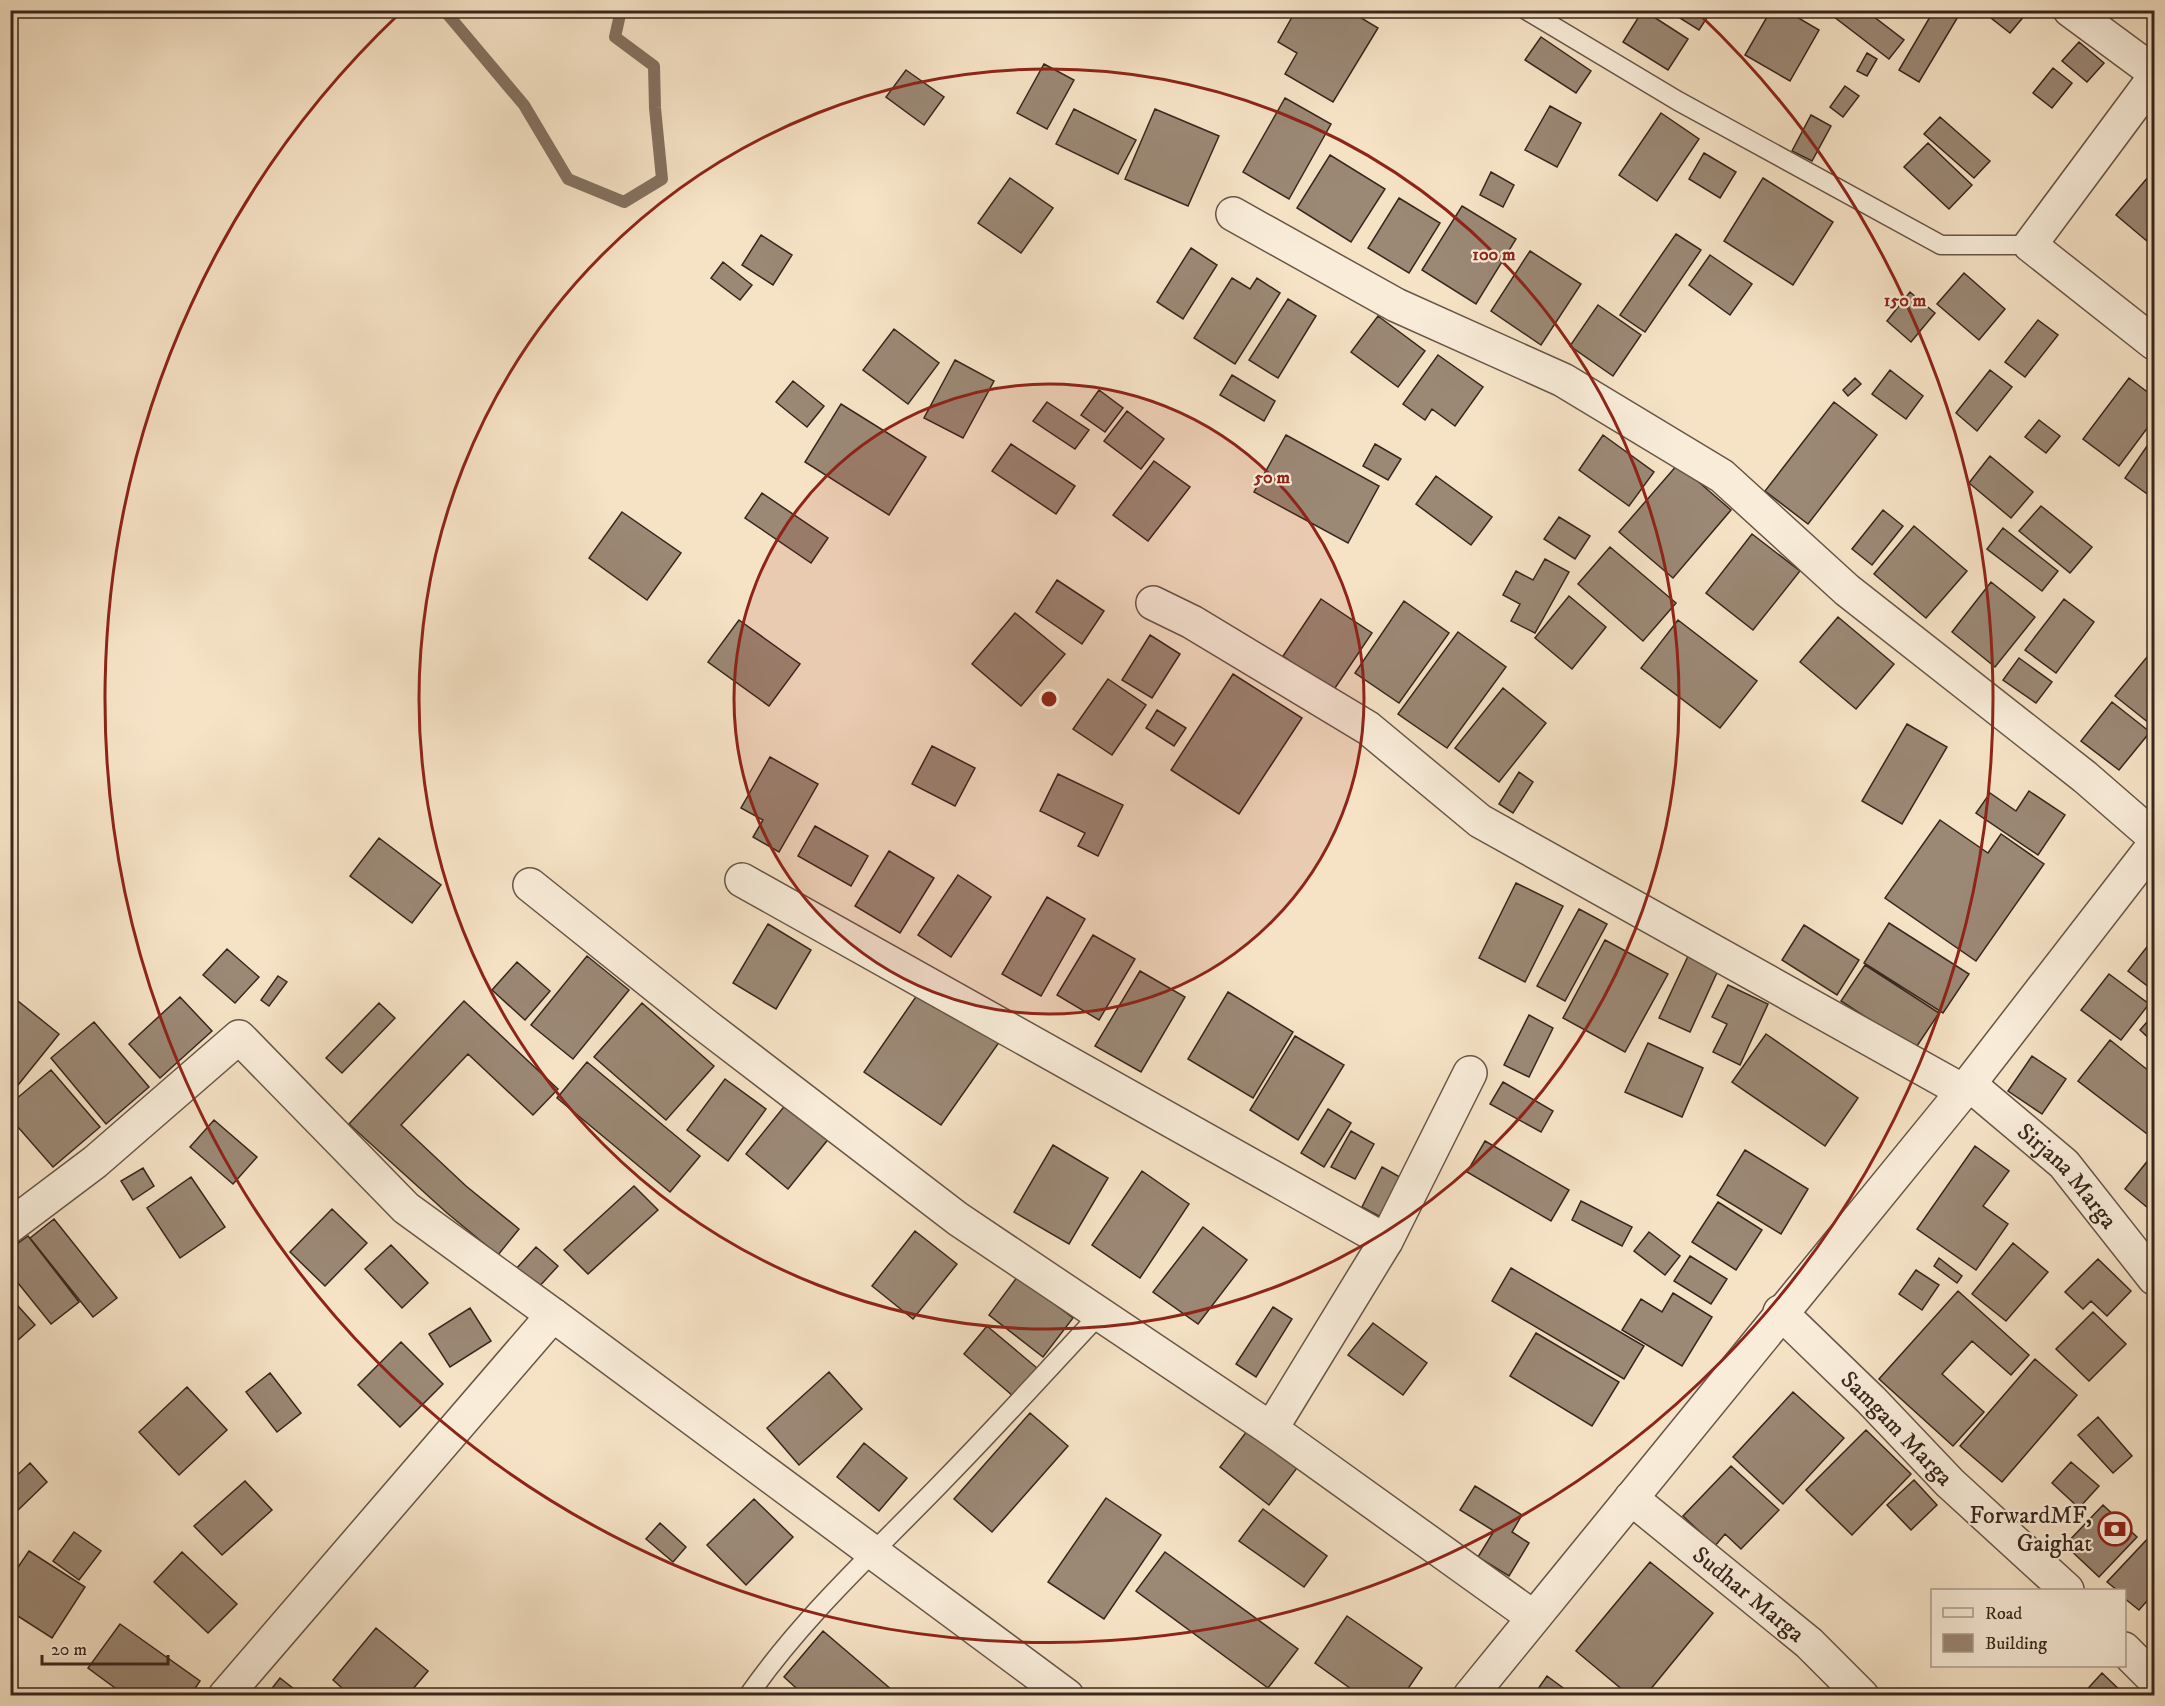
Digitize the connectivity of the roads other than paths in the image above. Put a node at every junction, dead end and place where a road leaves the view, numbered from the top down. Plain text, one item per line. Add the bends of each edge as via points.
1 (1526, 10) edge
2 (2070, 10) edge
3 (2154, 72) edge
4 (2154, 78) edge
5 (1233, 214) dead end
6 (2030, 245) junction
7 (2154, 343) edge
8 (1153, 603) dead end
9 (2154, 837) edge
10 (2154, 845) edge
11 (742, 880) dead end
12 (530, 885) dead end
13 (1470, 1073) dead end
14 (1966, 1088) junction
15 (10, 1226) edge
16 (1386, 1241) junction
17 (2154, 1278) edge
18 (1780, 1312) junction
19 (1100, 1314) junction
20 (553, 1316) junction
21 (1271, 1429) junction
22 (1631, 1498) junction
23 (871, 1551) junction
24 (2066, 1589) edge
25 (1533, 1617) junction
26 (2126, 1650) edge
27 (2154, 1679) edge
28 (225, 1695) edge
29 (748, 1695) edge
30 (1067, 1695) edge
31 (1470, 1695) edge
32 (1862, 1695) edge

1 - 6 lane via 1678,101 1941,245
2 - 3 street
4 - 6 street
5 - 9 street via 1396,305 1563,380 1722,476 1847,590 2085,777
6 - 7 street
8 - 14 street, Sirjana Marga via 1192,622 1368,728 1480,821
10 - 14 street
11 - 16 street
12 - 19 street via 958,1219
13 - 16 street
14 - 17 street, Sirjana Marga via 2064,1164
14 - 18 street
15 - 20 street via 95,1162 239,1036 406,1208
16 - 21 street
18 - 22 street
18 - 24 street, Samgam Marga via 1950,1483
19 - 21 street
19 - 23 lane via 947,1478
20 - 23 street
20 - 28 street
21 - 25 street
22 - 25 street
22 - 32 street, Sudhar Marga via 1809,1643
23 - 29 lane via 773,1660
23 - 30 street
25 - 31 street
26 - 27 street

